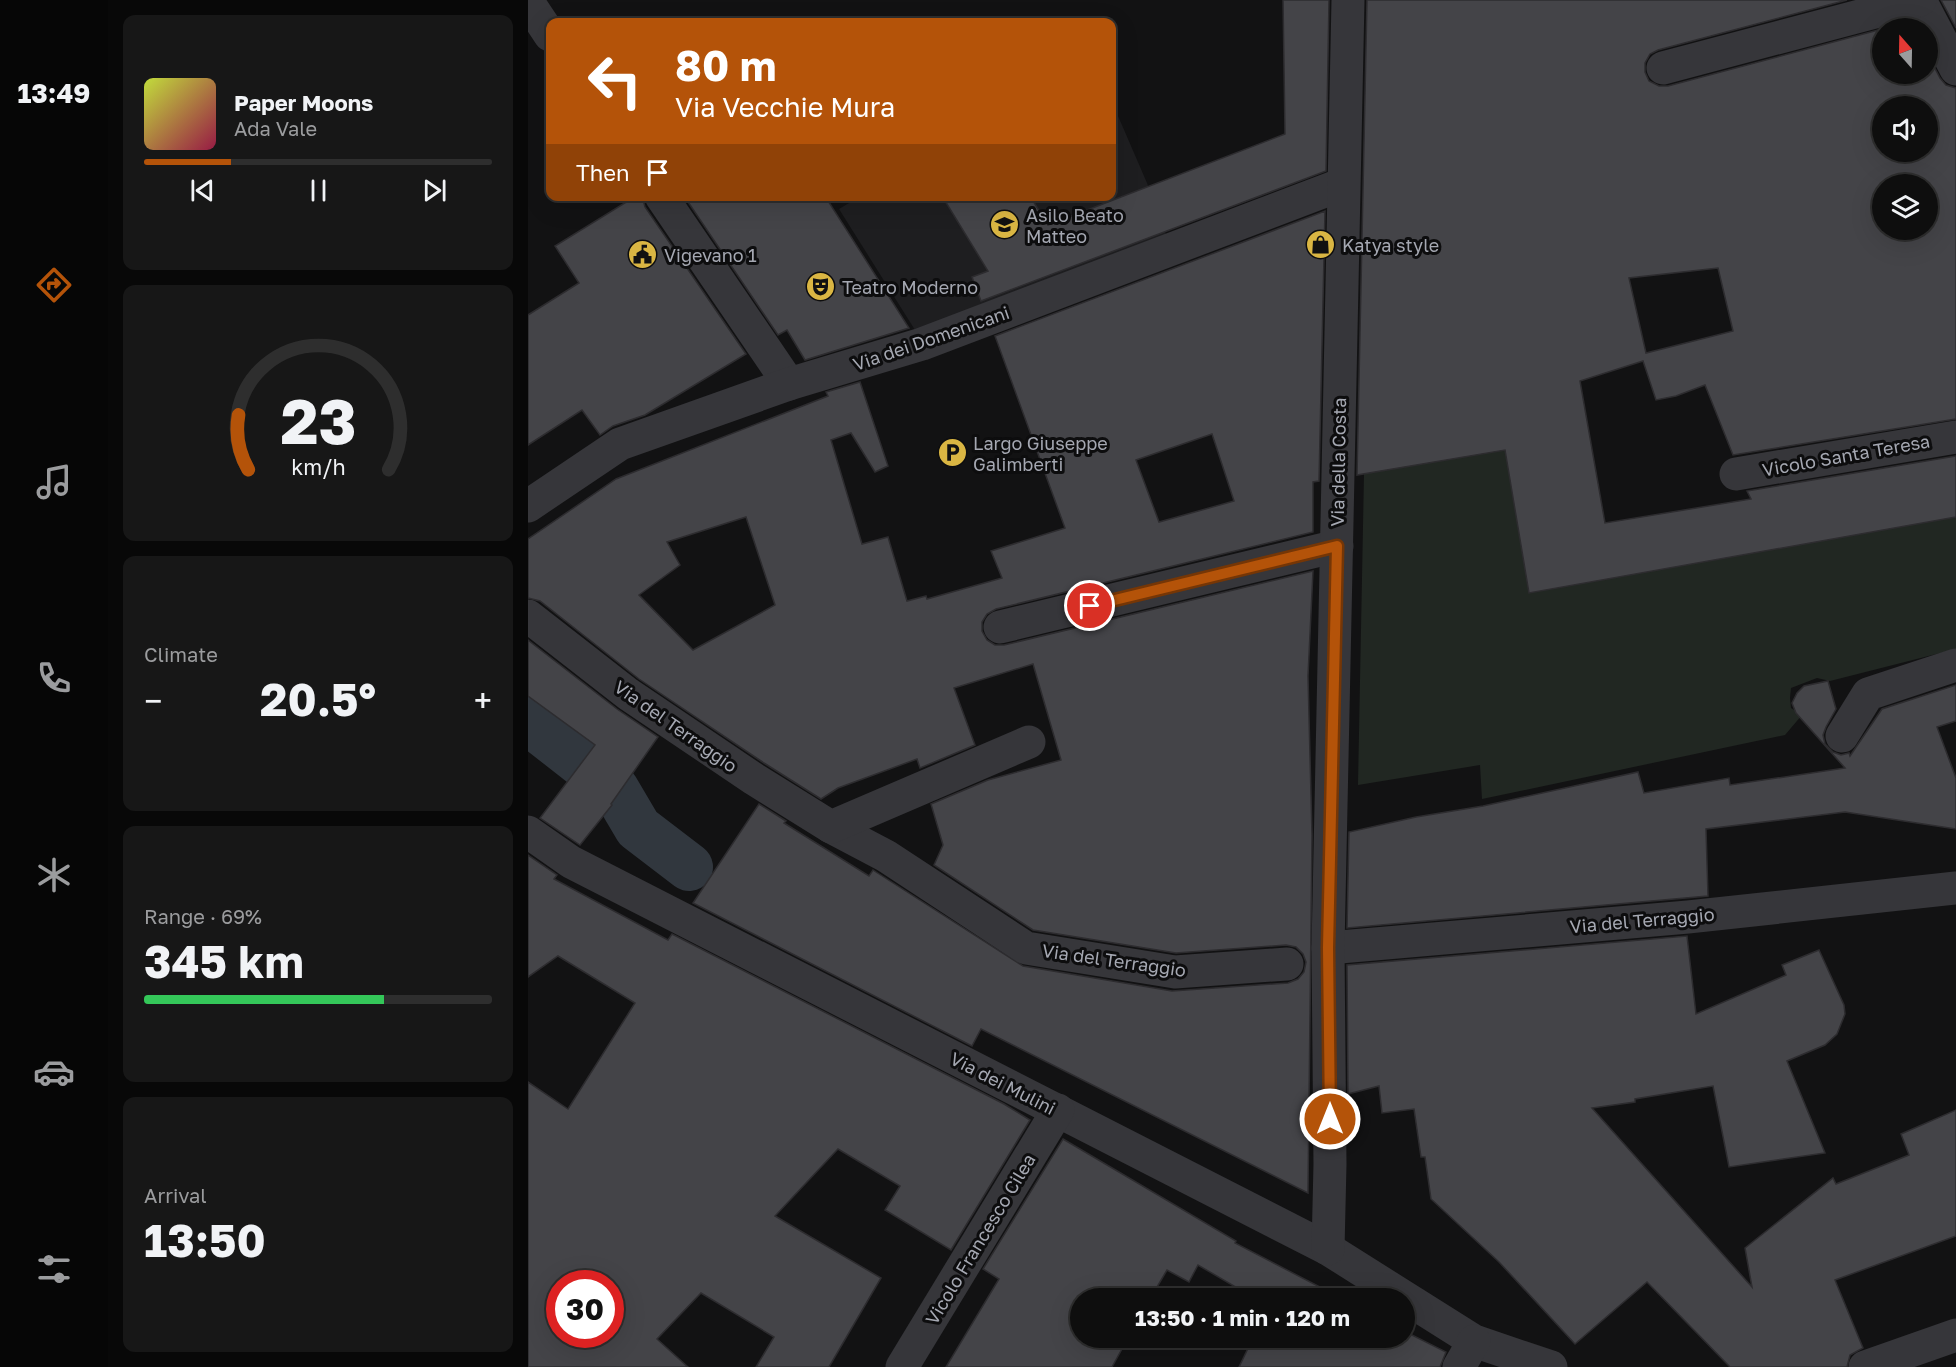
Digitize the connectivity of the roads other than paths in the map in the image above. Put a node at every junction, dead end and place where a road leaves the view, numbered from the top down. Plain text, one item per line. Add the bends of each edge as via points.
1 (1348, 0) edge
2 (1920, 0) edge
3 (528, 2) edge
4 (546, 29) edge
5 (1663, 68) dead end
6 (1956, 69) edge
7 (1343, 184) junction
8 (664, 201) edge
9 (789, 384) junction
10 (1956, 437) edge
11 (1736, 474) dead end
12 (528, 506) edge
13 (1337, 546) junction
14 (528, 616) edge
15 (1000, 627) dead end
16 (1956, 665) edge
17 (1842, 736) dead end
18 (1029, 742) dead end
19 (831, 827) junction
20 (528, 832) edge
21 (1956, 888) edge
22 (1328, 948) junction
23 (1287, 964) dead end
24 (1058, 1110) junction
25 (1328, 1249) junction
26 (1956, 1335) edge
27 (1467, 1354) edge
28 (902, 1367) edge
29 (1551, 1367) edge
30 (1865, 1367) edge

1 - 7 street, Via della Costa
2 - 5 street
2 - 6 street
3 - 4 street
7 - 9 street, Via dei Domenicani via 922,344
7 - 13 street, Via della Costa
8 - 9 street
9 - 12 street, Via dei Domenicani via 620,444
10 - 11 street, Vicolo Santa Teresa
13 - 15 street
13 - 22 street, Via della Costa
14 - 19 street, Via del Terraggio via 628,694
16 - 17 street via 1868,694
18 - 19 street
19 - 23 street, Via del Terraggio via 886,856 1026,948 1175,972
20 - 24 street, Via dei Mulini via 571,862
21 - 22 street, Via del Terraggio via 1688,917
22 - 25 street, Via della Costa
24 - 25 street, Via dei Mulini
24 - 28 street, Vicolo Francesco Cilea
25 - 27 street, Via dei Mulini
26 - 30 street
27 - 29 street, Via dei Mulini

